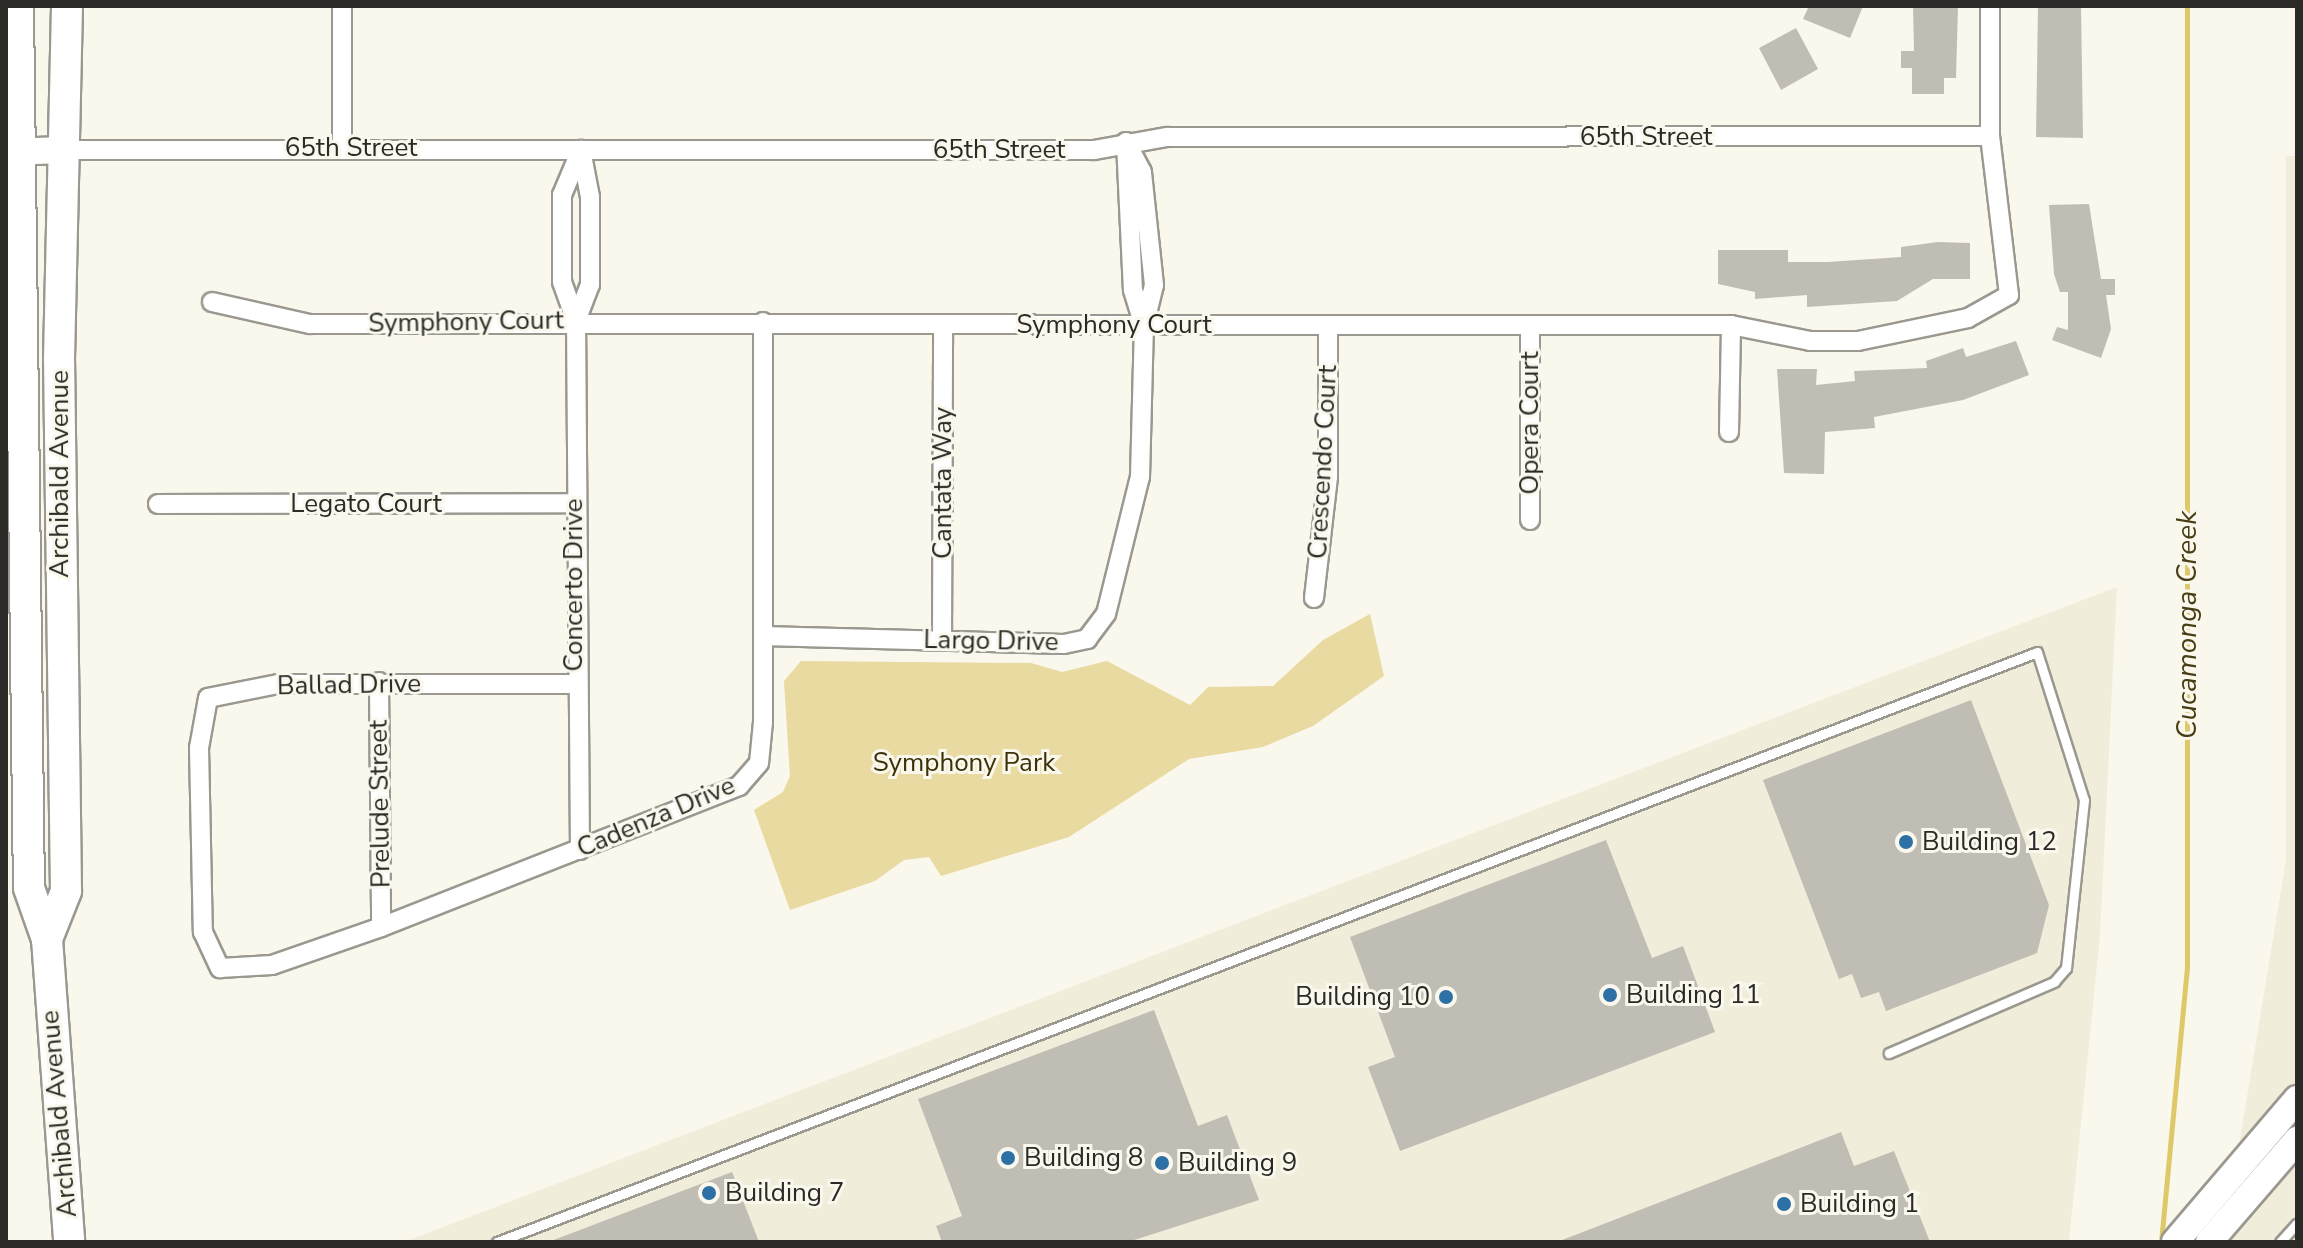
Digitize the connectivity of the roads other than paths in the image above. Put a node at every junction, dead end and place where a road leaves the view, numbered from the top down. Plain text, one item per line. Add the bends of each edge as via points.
1 (18, 6) edge
2 (67, 6) edge
3 (342, 6) edge
4 (1990, 6) edge
5 (1990, 136) junction
6 (1126, 142) junction
7 (342, 148) junction
8 (67, 150) junction
9 (581, 150) junction
10 (12, 152) edge
11 (212, 302) dead end
12 (576, 321) junction
13 (763, 322) junction
14 (943, 324) junction
15 (1530, 325) junction
16 (1731, 325) junction
17 (1144, 326) junction
18 (1328, 326) junction
19 (1729, 432) dead end
20 (575, 503) junction
21 (158, 504) dead end
22 (1530, 520) dead end
23 (1314, 598) dead end
24 (763, 636) junction
25 (942, 641) junction
26 (379, 682) junction
27 (574, 684) junction
28 (580, 850) junction
29 (381, 927) junction
30 (47, 939) junction
31 (220, 968) joint
32 (1889, 1053) dead end
33 (2297, 1099) edge
34 (2297, 1140) edge
35 (2297, 1223) edge
36 (69, 1242) edge
37 (497, 1242) edge
38 (2175, 1242) edge
39 (2209, 1242) edge
40 (2280, 1242) edge

1 - 10 main road, Archibald Avenue
2 - 8 main road, Archibald Avenue
3 - 7 street
4 - 5 street
5 - 6 street, 65th Street
5 - 16 street, Symphony Court via 2009,295 1968,318 1858,341 1810,341
6 - 9 street, 65th Street via 1094,150
6 - 17 street, Largo Drive via 1133,290
7 - 8 street, 65th Street
7 - 9 street, 65th Street
8 - 10 main road, 65th Street
8 - 30 main road, Archibald Avenue via 59,359 66,891
9 - 12 street, Concerto Drive via 590,197 590,285
9 - 12 street, Concerto Drive via 562,195 562,282
10 - 30 main road, Archibald Avenue via 29,888
11 - 12 street, Symphony Court via 310,324
12 - 13 street, Symphony Court
12 - 20 street, Concerto Drive
13 - 14 street, Symphony Court
13 - 24 street, Cadenza Drive
14 - 17 street, Symphony Court
14 - 25 street, Cantata Way
15 - 16 street, Symphony Court
15 - 18 street, Symphony Court
15 - 22 street, Opera Court
16 - 19 street
17 - 18 street, Symphony Court
17 - 25 street, Largo Drive via 1140,477 1106,614 1087,639 1064,644
18 - 23 street, Crescendo Court via 1328,477
20 - 21 street, Legato Court
20 - 27 street, Concerto Drive
24 - 25 street, Largo Drive
24 - 28 street, Cadenza Drive via 759,763 739,786
26 - 27 street, Ballad Drive
26 - 29 street, Prelude Street
26 - 31 street, Ballad Drive via 278,684 208,698 199,748 203,932
27 - 28 street, Concerto Drive
28 - 29 street, Cadenza Drive
29 - 31 street, Cadenza Drive via 272,965
30 - 36 main road, Archibald Avenue
32 - 37 lane via 2054,982 2066,968 2084,800 2037,652
33 - 38 main road
34 - 39 main road
35 - 40 lane

